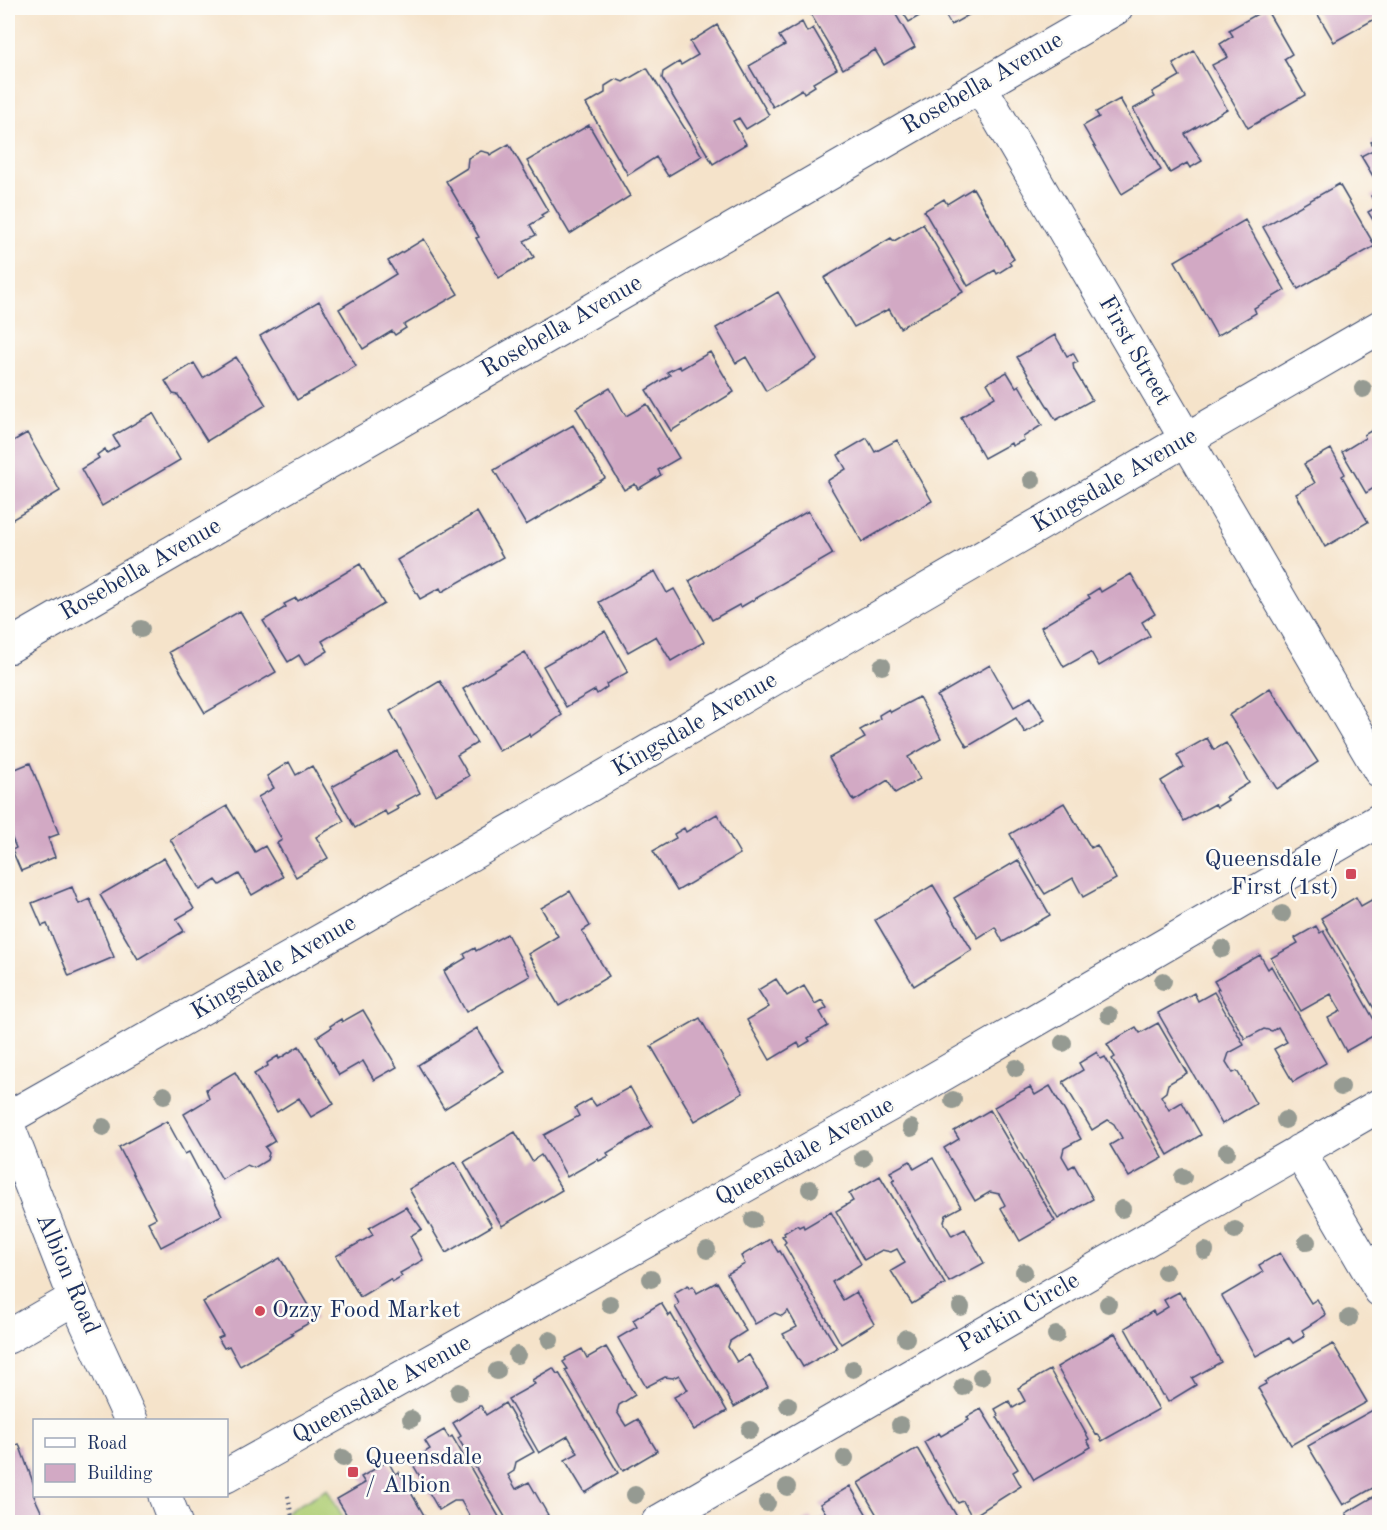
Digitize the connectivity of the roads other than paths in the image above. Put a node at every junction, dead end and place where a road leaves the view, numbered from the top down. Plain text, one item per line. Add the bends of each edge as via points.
1 (1116, 8) edge
2 (980, 86) junction
3 (1380, 327) edge
4 (1186, 440) junction
5 (8, 647) edge
6 (1380, 771) edge
7 (1380, 820) edge
8 (1380, 1104) edge
9 (8, 1118) edge
10 (8, 1126) edge
11 (1299, 1151) junction
12 (1380, 1290) edge
13 (75, 1298) junction
14 (8, 1337) edge
15 (131, 1419) edge
16 (228, 1475) edge
17 (658, 1522) edge

1 - 2 street, Rosebella Avenue
2 - 4 street, First Street
2 - 5 street, Rosebella Avenue
3 - 4 street, Kingsdale Avenue
4 - 6 street, First Street
4 - 9 street, Kingsdale Avenue via 332,935
7 - 16 street, Queensdale Avenue via 914,1091
8 - 11 street, Parkin Circle
10 - 13 street, Albion Road
11 - 12 street
11 - 17 street, Parkin Circle
13 - 14 street
13 - 15 street, Albion Road

